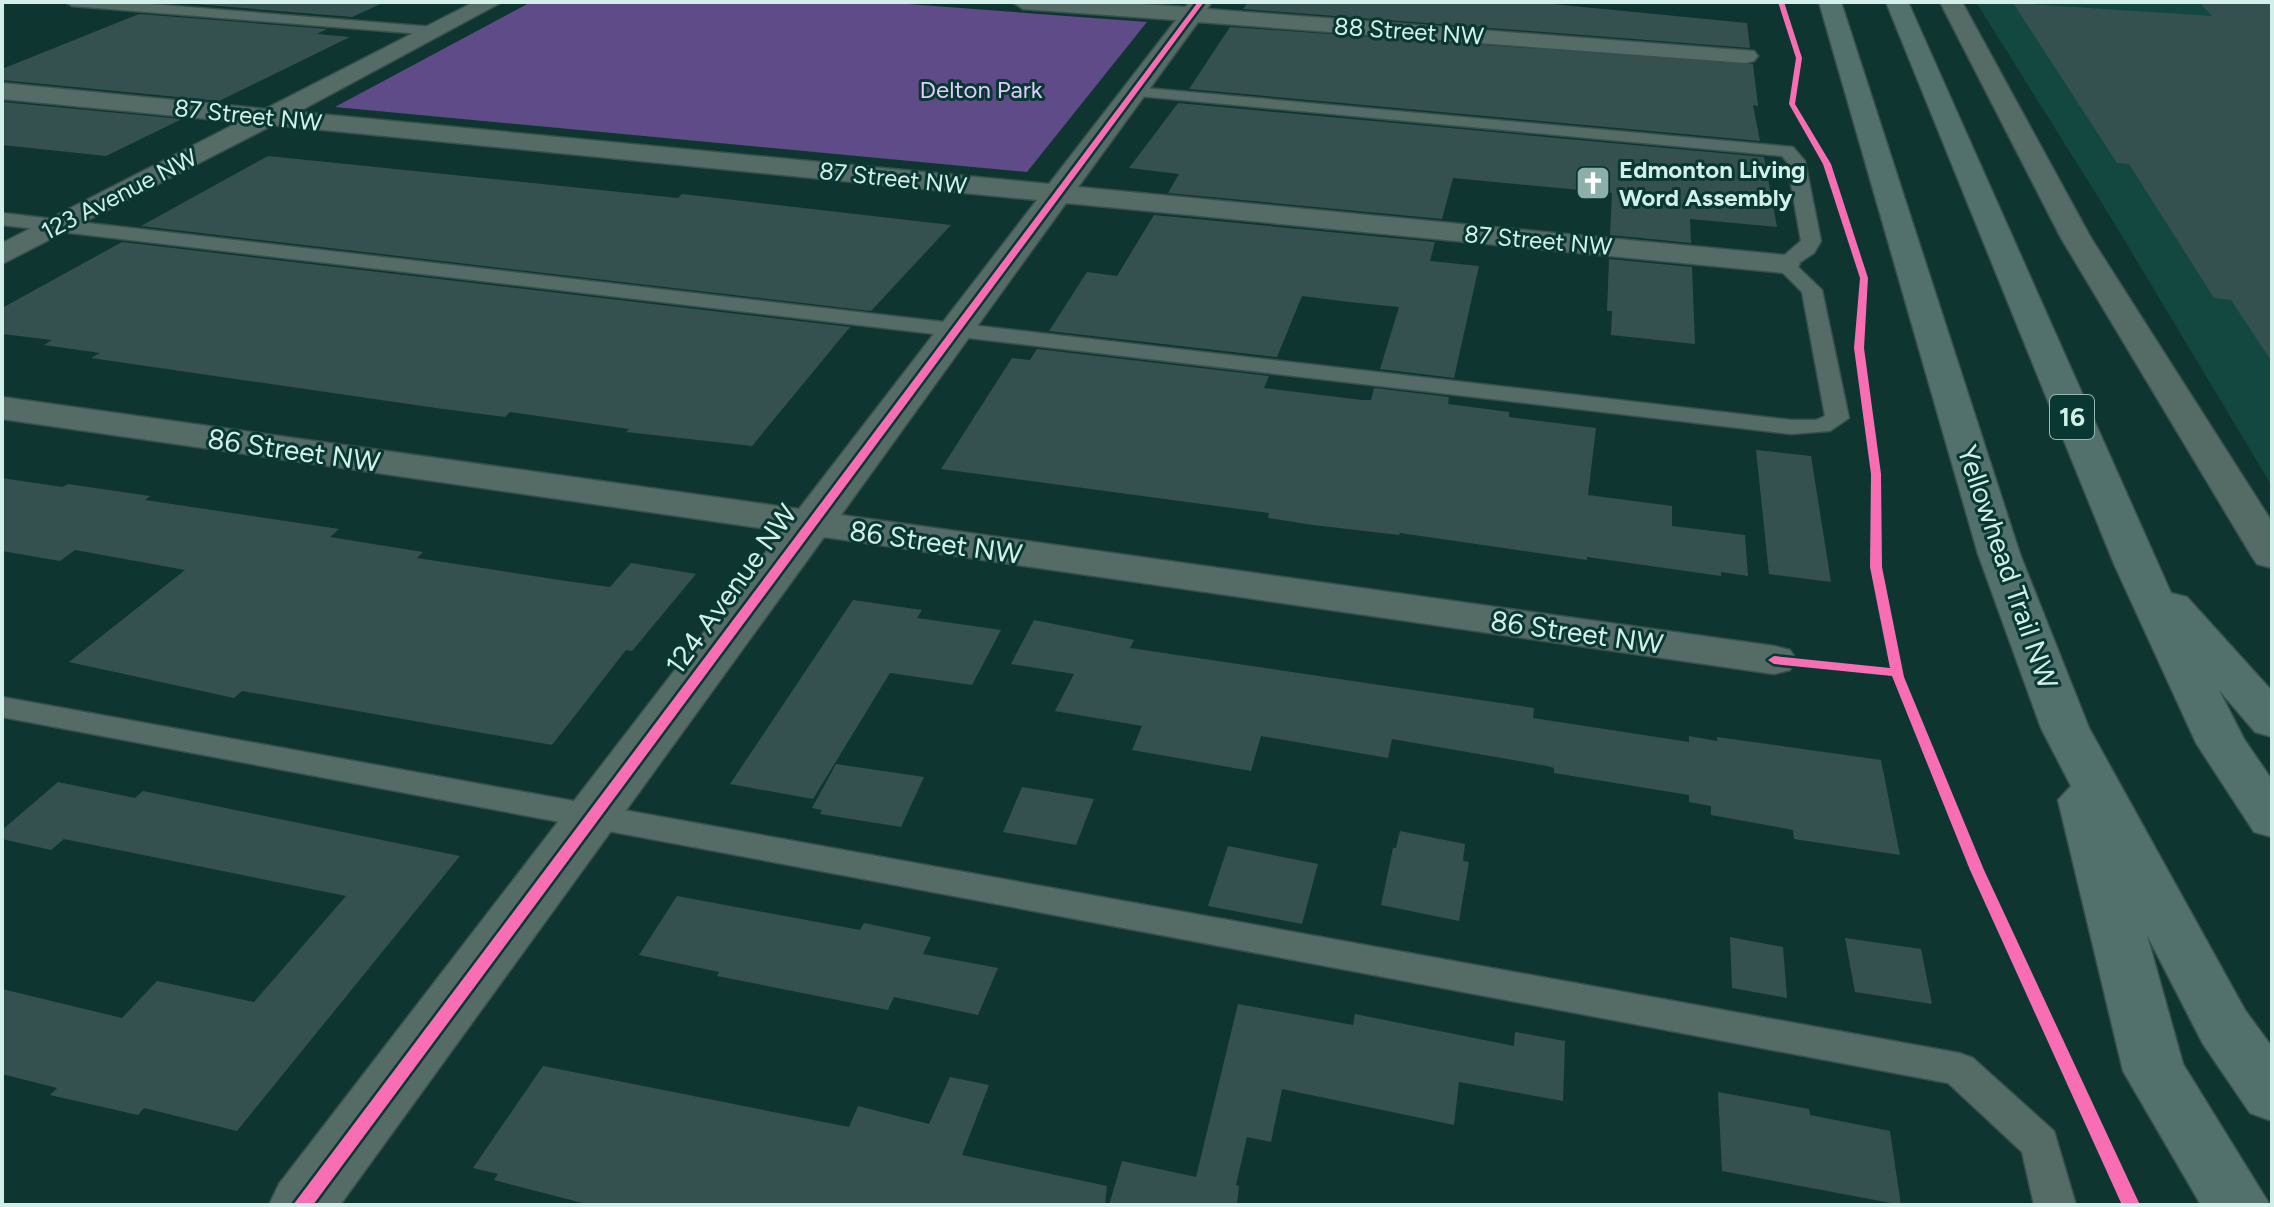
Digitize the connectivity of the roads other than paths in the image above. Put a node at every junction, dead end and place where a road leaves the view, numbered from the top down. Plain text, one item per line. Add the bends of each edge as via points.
1 (72, 2) edge
2 (491, 2) edge
3 (1023, 2) edge
4 (1830, 2) edge
5 (1897, 2) edge
6 (1951, 2) edge
7 (1196, 8) edge
8 (434, 31) junction
9 (1746, 56) dead end
10 (2, 91) edge
11 (1134, 92) junction
12 (269, 117) junction
13 (1058, 194) junction
14 (2, 219) edge
15 (57, 226) junction
16 (2, 255) edge
17 (1784, 264) junction
18 (957, 329) junction
19 (2, 408) edge
20 (809, 524) junction
21 (2272, 555) edge
22 (2135, 564) junction
23 (1774, 660) dead end
24 (2, 707) edge
25 (2272, 721) edge
26 (2065, 728) junction
27 (593, 816) junction
28 (2272, 819) edge
29 (2272, 1095) edge
30 (302, 1205) edge
31 (2055, 1205) edge
32 (2237, 1205) edge

1 - 8 lane
2 - 8 street, 123 Avenue NW
3 - 7 street, 88 Street NW
4 - 26 highway, Yellowhead Trail NW via 1999,554
5 - 22 highway, 16
6 - 21 street via 2076,238
7 - 9 street, 88 Street NW
7 - 11 street, 124 Avenue NW
8 - 12 street, 123 Avenue NW
10 - 12 street, 87 Street NW
11 - 13 street, 124 Avenue NW
11 - 17 lane via 1787,151 1796,161 1811,241
12 - 13 street, 87 Street NW
12 - 15 street, 123 Avenue NW
13 - 17 street, 87 Street NW
13 - 18 street, 124 Avenue NW
14 - 15 lane
15 - 16 street, 123 Avenue NW
15 - 18 lane
17 - 18 lane via 1812,290 1826,361 1837,418 1816,428
18 - 20 street, 124 Avenue NW
19 - 20 street, 86 Street NW
20 - 23 street, 86 Street NW
20 - 27 street, 124 Avenue NW
22 - 25 highway
22 - 28 highway, 16 via 2221,743
24 - 27 lane
26 - 29 highway, Yellowhead Trail NW via 2224,1027
26 - 32 highway via 2154,1071
27 - 30 street, 124 Avenue NW
27 - 31 lane via 1959,1069 2040,1143

